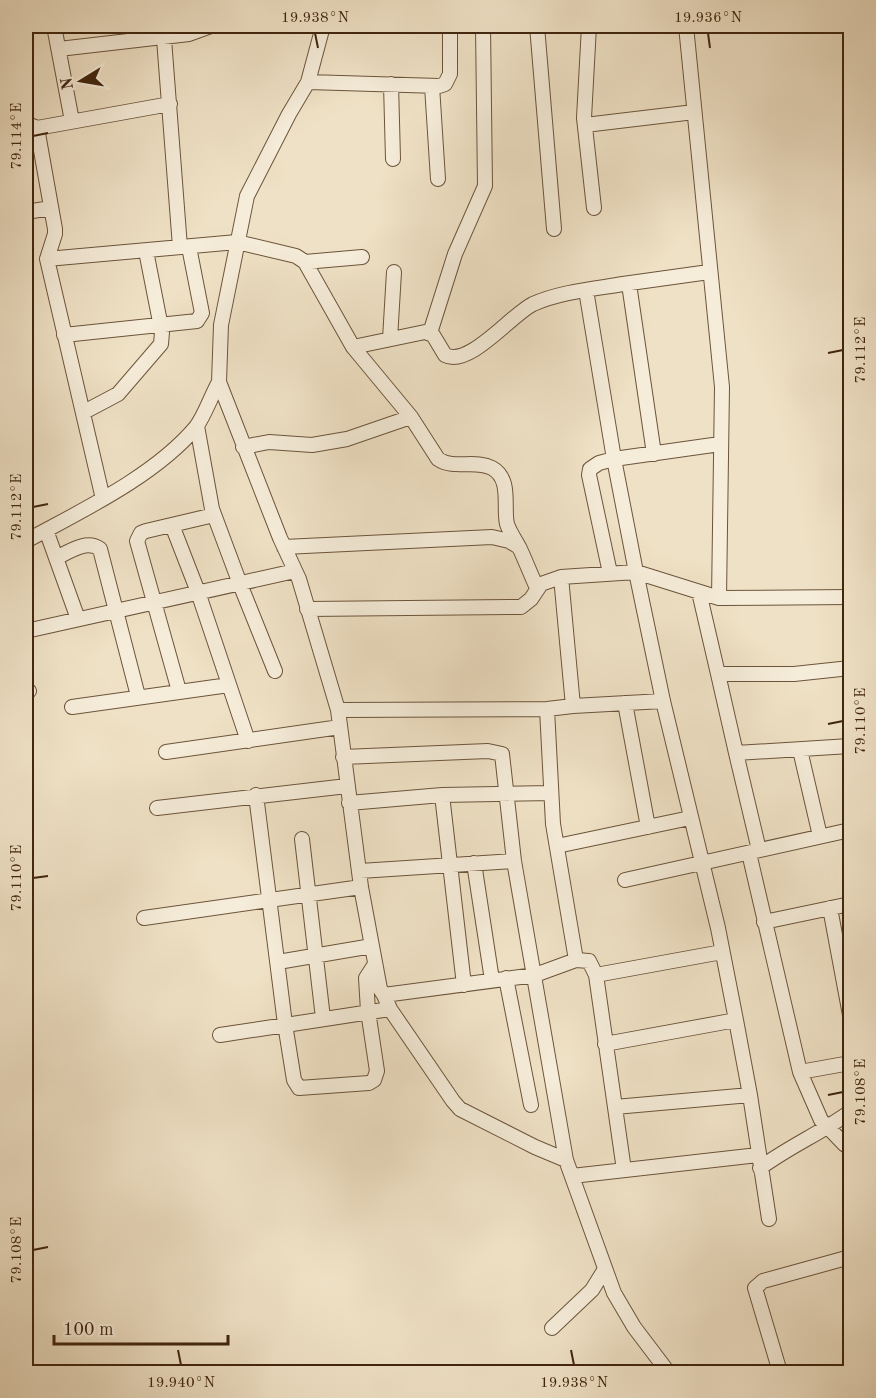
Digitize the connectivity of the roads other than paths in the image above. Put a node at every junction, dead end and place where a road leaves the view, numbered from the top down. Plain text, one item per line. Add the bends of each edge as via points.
1 (54, 26) edge
2 (211, 26) edge
3 (322, 26) edge
4 (450, 26) edge
5 (483, 26) edge
6 (537, 26) edge
7 (589, 26) edge
8 (686, 26) edge
9 (163, 31) edge
10 (59, 49) junction
11 (308, 82) junction
12 (390, 84) junction
13 (432, 86) junction
14 (170, 104) junction
15 (694, 112) junction
16 (72, 121) junction
17 (585, 125) junction
18 (31, 126) edge
19 (393, 159) dead end
20 (438, 179) dead end
21 (51, 208) junction
22 (594, 208) dead end
23 (26, 209) edge
24 (554, 229) dead end
25 (237, 242) junction
26 (184, 247) junction
27 (146, 250) junction
28 (362, 256) dead end
29 (47, 259) junction
30 (304, 262) junction
31 (394, 272) dead end
32 (709, 272) junction
33 (629, 284) junction
34 (586, 290) junction
35 (160, 325) junction
36 (430, 333) junction
37 (64, 335) junction
38 (390, 339) junction
39 (353, 347) junction
40 (219, 382) junction
41 (84, 412) junction
42 (411, 417) junction
43 (197, 426) junction
44 (720, 444) junction
45 (243, 447) junction
46 (654, 454) junction
47 (614, 459) junction
48 (103, 499) junction
49 (214, 515) junction
50 (172, 525) junction
51 (46, 530) junction
52 (26, 541) edge
53 (284, 547) junction
54 (520, 548) junction
55 (56, 558) junction
56 (295, 571) junction
57 (636, 572) junction
58 (610, 573) junction
59 (561, 577) junction
60 (240, 584) junction
61 (537, 588) junction
62 (198, 592) junction
63 (699, 592) junction
64 (850, 597) edge
65 (719, 598) junction
66 (154, 602) junction
67 (308, 609) junction
68 (115, 611) junction
69 (78, 620) junction
70 (26, 631) edge
71 (850, 668) edge
72 (275, 671) dead end
73 (718, 674) junction
74 (229, 685) junction
75 (179, 692) junction
76 (138, 696) junction
77 (663, 701) junction
78 (625, 703) junction
79 (573, 706) junction
80 (72, 707) dead end
81 (547, 709) junction
82 (338, 710) junction
83 (340, 728) junction
84 (248, 741) junction
85 (850, 746) edge
86 (801, 750) junction
87 (166, 752) dead end
88 (736, 753) junction
89 (343, 757) junction
90 (347, 786) junction
91 (551, 793) junction
92 (256, 795) junction
93 (442, 795) junction
94 (505, 795) junction
95 (349, 803) junction
96 (157, 808) dead end
97 (690, 818) junction
98 (648, 827) junction
99 (850, 831) edge
100 (820, 836) junction
101 (302, 839) dead end
102 (557, 846) junction
103 (754, 851) junction
104 (513, 861) junction
105 (702, 862) junction
106 (474, 863) junction
107 (451, 864) junction
108 (360, 871) junction
109 (625, 880) dead end
110 (361, 887) junction
111 (308, 894) junction
112 (270, 900) junction
113 (850, 904) edge
114 (830, 908) junction
115 (144, 918) dead end
116 (764, 922) junction
117 (372, 946) junction
118 (722, 952) junction
119 (315, 955) junction
120 (576, 960) junction
121 (278, 962) junction
122 (375, 964) junction
123 (535, 975) junction
124 (596, 975) junction
125 (499, 979) junction
126 (464, 985) junction
127 (384, 996) junction
128 (390, 1009) junction
129 (368, 1011) junction
130 (850, 1016) edge
131 (323, 1018) junction
132 (736, 1020) junction
133 (285, 1024) junction
134 (220, 1035) dead end
135 (605, 1044) junction
136 (850, 1063) edge
137 (800, 1072) junction
138 (750, 1095) junction
139 (531, 1105) dead end
140 (615, 1107) junction
141 (850, 1113) edge
142 (829, 1128) junction
143 (850, 1148) edge
144 (566, 1160) junction
145 (759, 1162) junction
146 (624, 1170) junction
147 (572, 1176) junction
148 (768, 1219) dead end
149 (850, 1257) edge
150 (605, 1269) junction
151 (552, 1328) dead end
152 (668, 1372) edge
153 (780, 1372) edge

1 - 10 street
2 - 9 street via 194,33
3 - 11 street
4 - 13 street via 450,74 445,84
5 - 36 street via 485,186 455,254
6 - 24 street
7 - 17 street
8 - 15 street
9 - 10 street
9 - 14 street
10 - 16 street
11 - 12 street
11 - 25 street via 247,196
12 - 13 street
12 - 19 street
13 - 20 street
14 - 16 street
14 - 26 street
15 - 17 street
15 - 32 street
16 - 18 street
17 - 22 street
18 - 21 street
21 - 23 street
21 - 29 street via 55,234
25 - 26 street
25 - 30 street via 296,256
25 - 40 street via 221,325
26 - 27 street
26 - 35 street via 202,313 194,322
27 - 29 street
27 - 35 street
28 - 30 street
29 - 37 street
30 - 39 street
31 - 38 street
32 - 33 street
32 - 44 street via 722,387
33 - 34 street
33 - 46 street
34 - 36 street via 532,305 478,348 455,357 445,355
34 - 47 street
35 - 37 street
35 - 41 street via 161,344 122,390
36 - 38 street
37 - 41 street
38 - 39 street
39 - 42 street
40 - 43 street
40 - 45 street
41 - 48 street
42 - 45 street via 347,439 312,445 269,442
42 - 54 street via 438,459 494,469 506,492 507,525
43 - 48 street via 162,459
43 - 49 street
44 - 46 street
44 - 65 street
45 - 53 street
46 - 47 street
47 - 57 street
47 - 58 street via 599,463 590,469 589,475
48 - 51 street
49 - 50 street
49 - 60 street
50 - 62 street
50 - 66 street via 146,531 137,541
51 - 52 street
51 - 55 street
53 - 54 street via 492,537
53 - 56 street
54 - 61 street
55 - 68 street via 82,546 100,549
55 - 69 street
56 - 60 street
56 - 67 street
57 - 58 street
57 - 63 street
57 - 77 street
58 - 59 street
59 - 61 street
59 - 79 street
60 - 62 street
60 - 72 street
61 - 67 street via 521,607
62 - 66 street
62 - 74 street
63 - 65 street
63 - 73 street
64 - 65 street
66 - 68 street
66 - 75 street
67 - 82 street
68 - 69 street
68 - 76 street
69 - 70 street
71 - 73 street via 794,674
73 - 88 street
74 - 75 street
74 - 84 street
75 - 76 street
76 - 80 street
77 - 78 street
77 - 97 street
78 - 79 street
78 - 98 street
79 - 81 street
81 - 82 street
81 - 91 street
82 - 83 street
83 - 84 street
83 - 89 street
84 - 87 street
85 - 86 street
86 - 88 street
86 - 100 street
88 - 103 street
89 - 90 street
89 - 94 street via 496,752 504,760
90 - 92 street
90 - 95 street
91 - 94 street
91 - 102 street
92 - 96 street
92 - 112 street
93 - 94 street
93 - 95 street
93 - 107 street
94 - 104 street
95 - 108 street
97 - 98 street
97 - 105 street
98 - 102 street
99 - 100 street
100 - 103 street
101 - 111 street
102 - 120 street
103 - 105 street
103 - 116 street
104 - 106 street
104 - 123 street
105 - 109 street
105 - 118 street
106 - 107 street
106 - 125 street
107 - 108 street
107 - 126 street
108 - 110 street
110 - 111 street
110 - 117 street
111 - 112 street
111 - 119 street
112 - 115 street
112 - 121 street
113 - 114 street
114 - 116 street
114 - 130 street
116 - 137 street
117 - 119 street
117 - 122 street
118 - 124 street
118 - 132 street
119 - 121 street
119 - 131 street
120 - 123 street
120 - 124 street via 589,961
121 - 133 street
122 - 127 street
122 - 129 street via 366,978
123 - 125 street
123 - 144 street
124 - 135 street
125 - 126 street
125 - 139 street
126 - 127 street
127 - 128 street
128 - 129 street
128 - 144 street via 460,1109
129 - 131 street
129 - 133 street via 377,1071 369,1083 298,1088
131 - 133 street
132 - 135 street
132 - 138 street
133 - 134 street
135 - 140 street
136 - 137 street
137 - 142 street
138 - 140 street
138 - 145 street
140 - 146 street
141 - 142 street
142 - 143 street
142 - 145 street
144 - 147 street
145 - 146 street
145 - 148 street
146 - 147 street
147 - 150 street
149 - 153 street via 763,1281 755,1288
150 - 151 street via 591,1290
150 - 152 street via 623,1310

